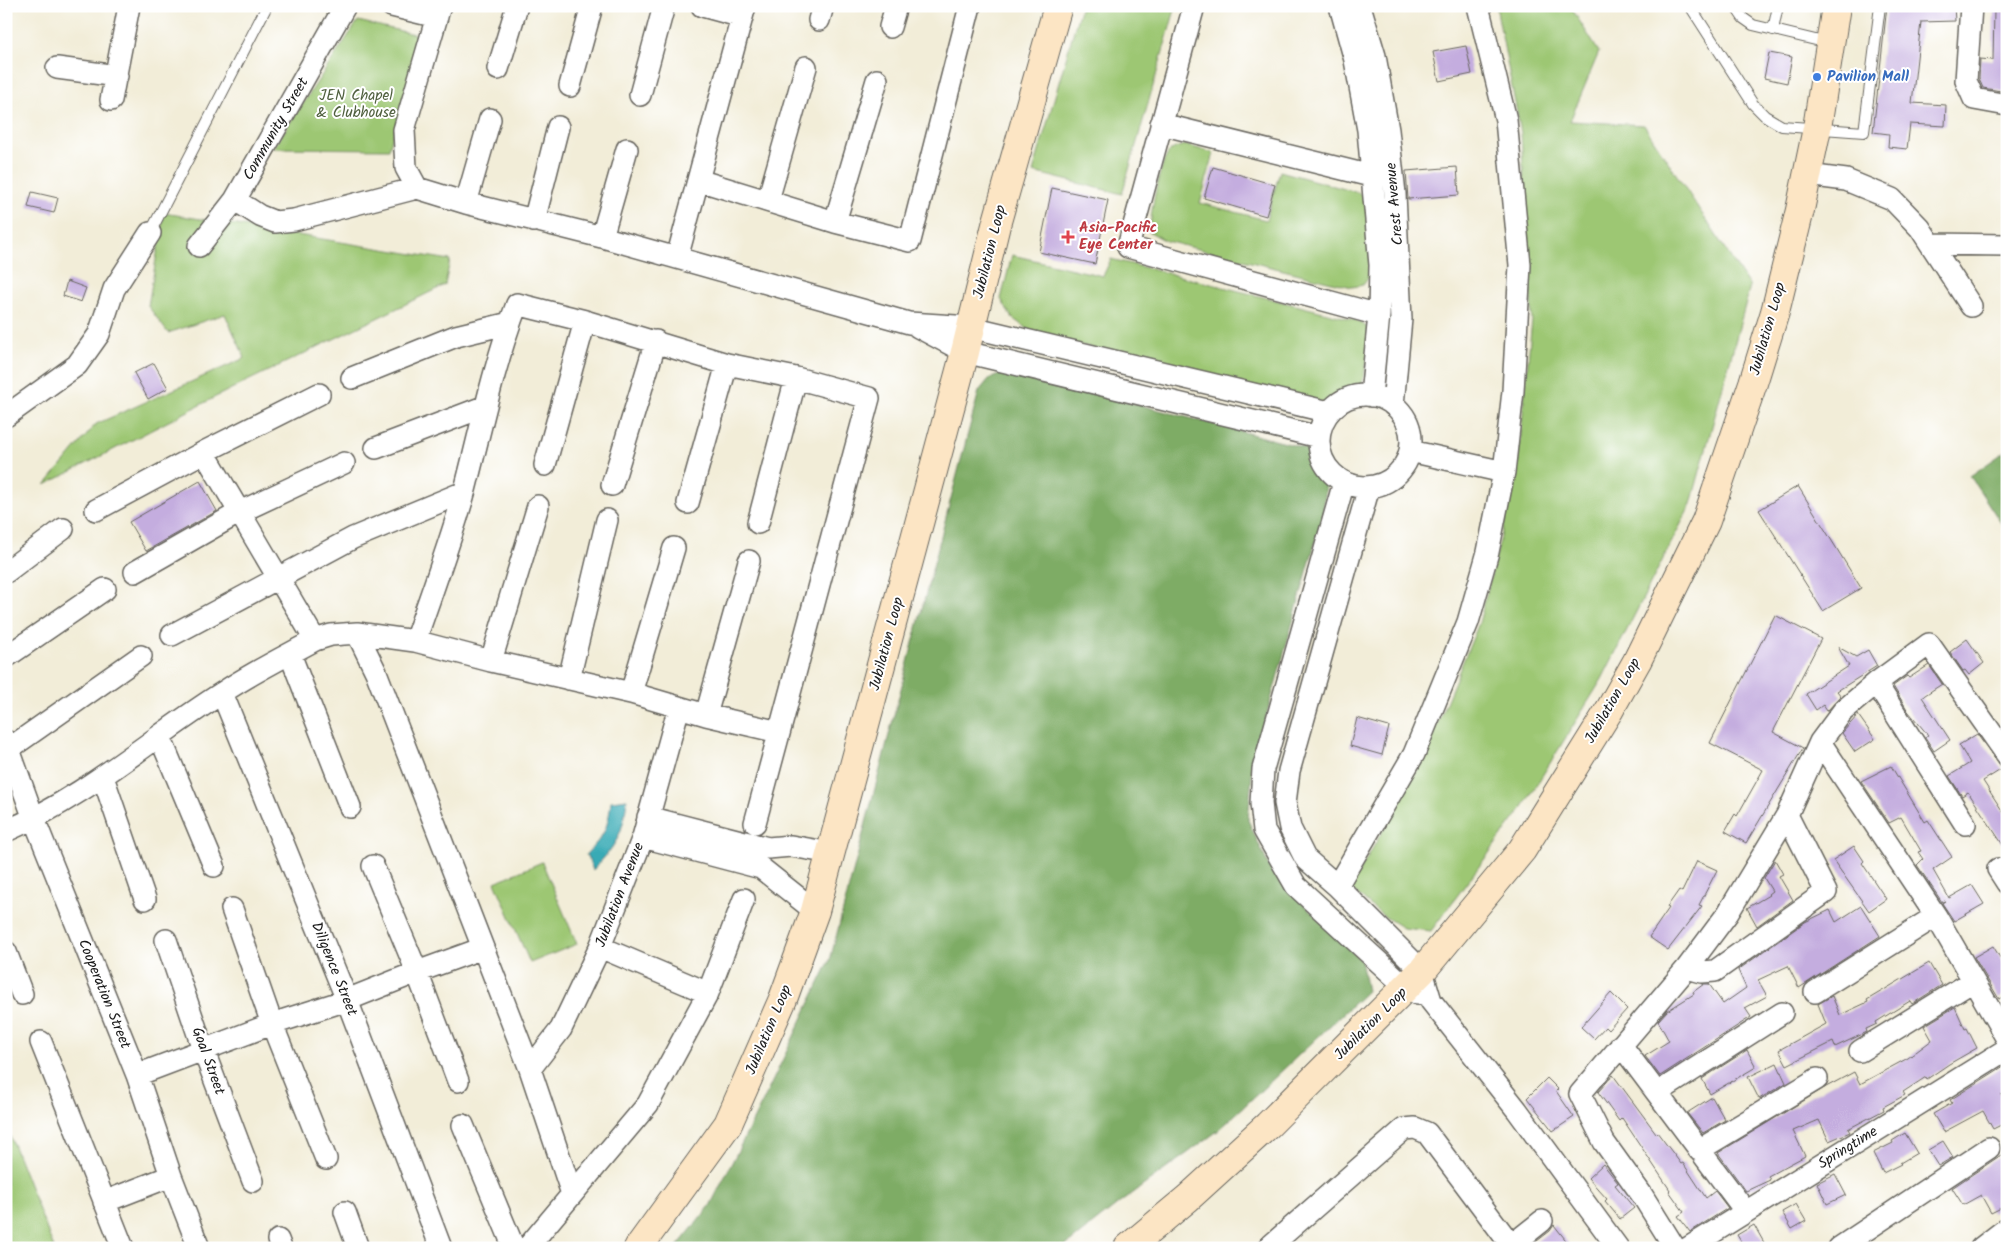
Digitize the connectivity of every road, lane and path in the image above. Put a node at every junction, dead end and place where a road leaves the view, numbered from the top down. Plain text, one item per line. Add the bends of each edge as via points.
1 (129, 6) edge
2 (267, 6) edge
3 (345, 6) edge
4 (392, 6) edge
5 (517, 6) edge
6 (592, 6) edge
7 (664, 6) edge
8 (702, 6) edge
9 (896, 6) edge
10 (970, 6) edge
11 (1058, 6) edge
12 (1194, 6) edge
13 (1340, 6) edge
14 (1360, 6) edge
15 (1478, 6) edge
16 (1690, 6) edge
17 (1735, 6) edge
18 (1778, 6) edge
19 (1836, 6) edge
20 (1880, 6) edge
21 (1971, 6) edge
22 (438, 11) edge
23 (744, 12) edge
24 (890, 28) dead end
25 (1773, 30) junction
26 (1829, 44) junction
27 (806, 67) dead end
28 (57, 68) dead end
29 (498, 70) dead end
30 (117, 76) junction
31 (877, 80) dead end
32 (570, 86) dead end
33 (640, 95) dead end
34 (111, 100) dead end
35 (2007, 105) edge
36 (490, 119) dead end
37 (1160, 124) junction
38 (558, 127) dead end
39 (1817, 128) junction
40 (627, 149) dead end
41 (1394, 174) junction
42 (1807, 175) junction
43 (1371, 176) junction
44 (698, 180) junction
45 (417, 188) junction
46 (235, 200) junction
47 (768, 200) junction
48 (466, 204) junction
49 (534, 221) junction
50 (835, 222) junction
51 (150, 233) joint
52 (602, 237) junction
53 (1931, 244) junction
54 (2007, 245) edge
55 (199, 246) dead end
56 (677, 258) junction
57 (1972, 306) dead end
58 (1379, 315) junction
59 (585, 321) junction
60 (510, 323) junction
61 (968, 340) junction
62 (656, 341) junction
63 (727, 364) junction
64 (352, 378) dead end
65 (796, 378) junction
66 (318, 394) dead end
67 (1371, 396) junction
68 (1393, 405) junction
69 (486, 406) junction
70 (1329, 412) junction
71 (6, 416) edge
72 (1319, 437) junction
73 (376, 448) dead end
74 (1410, 451) junction
75 (204, 452) junction
76 (344, 463) dead end
77 (545, 465) dead end
78 (1504, 472) junction
79 (1344, 482) junction
80 (612, 485) dead end
81 (1369, 487) junction
82 (464, 492) junction
83 (688, 503) dead end
84 (538, 506) dead end
85 (96, 510) dead end
86 (240, 512) junction
87 (607, 520) dead end
88 (758, 523) dead end
89 (63, 529) dead end
90 (674, 548) dead end
91 (749, 561) dead end
92 (6, 572) edge
93 (135, 572) dead end
94 (277, 578) junction
95 (105, 589) dead end
96 (357, 634) junction
97 (172, 635) dead end
98 (315, 640) junction
99 (415, 641) junction
100 (290, 654) junction
101 (141, 656) dead end
102 (6, 657) edge
103 (491, 661) junction
104 (569, 679) junction
105 (1876, 683) junction
106 (222, 692) junction
107 (631, 693) junction
108 (679, 707) junction
109 (706, 715) junction
110 (779, 732) junction
111 (160, 737) junction
112 (1820, 742) junction
113 (8, 745) edge
114 (2007, 755) edge
115 (103, 778) junction
116 (350, 808) dead end
117 (1787, 815) junction
118 (34, 819) junction
119 (755, 823) dead end
120 (1965, 824) dead end
121 (645, 827) junction
122 (6, 831) edge
123 (768, 848) junction
124 (831, 853) junction
125 (214, 866) dead end
126 (374, 866) dead end
127 (761, 868) junction
128 (1337, 886) junction
129 (145, 898) dead end
130 (744, 900) dead end
131 (232, 909) dead end
132 (815, 911) junction
133 (1936, 916) junction
134 (166, 940) dead end
135 (600, 947) junction
136 (483, 948) junction
137 (6, 952) edge
138 (1687, 968) junction
139 (417, 972) junction
140 (1415, 980) junction
141 (1973, 981) junction
142 (1815, 992) dead end
143 (708, 993) junction
144 (22, 994) dead end
145 (347, 1000) junction
146 (1782, 1013) dead end
147 (272, 1024) junction
148 (2007, 1039) edge
149 (41, 1042) dead end
150 (1621, 1045) junction
151 (203, 1049) junction
152 (2007, 1049) edge
153 (1860, 1051) dead end
154 (530, 1069) junction
155 (137, 1075) junction
156 (1817, 1079) dead end
157 (458, 1081) dead end
158 (1657, 1093) junction
159 (463, 1126) dead end
160 (1989, 1148) dead end
161 (1699, 1150) junction
162 (326, 1159) dead end
163 (171, 1176) junction
164 (253, 1181) dead end
165 (572, 1194) junction
166 (104, 1202) junction
167 (344, 1212) dead end
168 (1746, 1212) junction
169 (1542, 1221) dead end
170 (2007, 1228) edge
171 (1867, 1241) edge
172 (1509, 1247) edge
173 (122, 1248) edge
174 (199, 1248) edge
175 (358, 1248) edge
176 (441, 1248) edge
177 (514, 1248) edge
178 (527, 1248) edge
179 (638, 1248) edge
180 (1128, 1248) edge
181 (1268, 1248) edge
182 (1618, 1248) edge
183 (1675, 1248) edge
184 (1688, 1248) edge
185 (1840, 1248) edge
186 (1981, 1248) edge

1 - 30 street
2 - 51 lane
3 - 46 street, Community Street
4 - 22 street
5 - 29 street
6 - 32 street
7 - 33 street
8 - 23 street
9 - 24 street
10 - 50 street via 910,241
11 - 61 main road, Jubilation Loop via 996,225
12 - 37 street
13 - 43 street, Crest Avenue via 1357,69 1368,130
14 - 41 street, Crest Avenue via 1375,56
15 - 78 street via 1506,120 1520,265 1513,392
16 - 39 lane via 1753,104 1765,116 1782,126
17 - 25 lane via 1743,18
18 - 25 lane
19 - 26 main road, Jubilation Loop
20 - 39 lane via 1864,132
21 - 35 street via 1966,81 1974,99
22 - 45 street via 404,130 406,168
23 - 44 street
25 - 26 lane
26 - 39 main road, Jubilation Loop
27 - 47 street
28 - 30 street
30 - 34 street
31 - 50 street
36 - 48 street
37 - 43 street
37 - 58 street via 1128,247
38 - 49 street
39 - 42 main road, Jubilation Loop
40 - 52 street
41 - 43 street
41 - 68 street, Crest Avenue via 1401,318
42 - 53 street via 1846,180 1892,199
42 - 140 main road, Jubilation Loop via 1775,312 1706,521 1637,661 1552,804 1522,850
43 - 58 street, Crest Avenue via 1380,265
44 - 47 street
44 - 56 street
45 - 46 street via 275,222
45 - 48 street
46 - 55 street, Community Street
47 - 50 street
48 - 49 street
49 - 52 street
51 - 71 street via 114,289 99,334 77,365
52 - 56 street
53 - 54 street
53 - 57 street
56 - 61 street
58 - 67 street, Crest Avenue
59 - 60 street via 517,304
59 - 62 street
59 - 77 street
60 - 64 street via 456,336
60 - 69 street
61 - 70 street
61 - 72 street
61 - 124 main road, Jubilation Loop
62 - 63 street
62 - 80 street
63 - 65 street
63 - 83 street
65 - 88 street
65 - 110 street via 869,398
66 - 75 street
67 - 68 street
67 - 70 street via 1356,396
68 - 74 street via 1408,425
69 - 73 street
69 - 82 street
70 - 72 street
72 - 79 street via 1325,464
74 - 78 street
74 - 81 street via 1396,475
75 - 85 street
75 - 86 street
76 - 86 street
78 - 128 street via 1488,552 1468,622 1414,754
79 - 81 street
79 - 140 street via 1263,769 1261,803 1264,830 1296,886
81 - 128 street via 1288,771 1285,803 1290,828 1305,858
82 - 94 street via 353,538
82 - 99 street
84 - 103 street
86 - 93 street
86 - 94 street
87 - 104 street
89 - 92 street
90 - 107 street
91 - 109 street
94 - 97 street
94 - 98 street
95 - 102 street
96 - 98 street via 331,635
96 - 99 street
96 - 136 street via 376,672
98 - 100 street
99 - 103 street
100 - 106 street
100 - 116 street
101 - 113 street
103 - 104 street
104 - 107 street
105 - 112 street via 1842,711
105 - 114 street via 1929,644
105 - 120 street
106 - 111 street
106 - 145 street, Diligence Street
107 - 108 street
108 - 109 street
108 - 121 street, Jubilation Avenue
109 - 110 street
110 - 119 street
111 - 115 street
111 - 125 street
112 - 117 street
112 - 133 street
113 - 118 street, Cooperation Street
115 - 118 street
115 - 129 street
117 - 138 street via 1728,912
117 - 138 street via 1826,892 1715,970 1702,972
118 - 122 street
118 - 155 street, Cooperation Street
121 - 123 street
121 - 127 street
121 - 135 street, Jubilation Avenue
123 - 124 street via 791,846
123 - 127 street
124 - 132 main road, Jubilation Loop
126 - 139 street
127 - 132 street
128 - 140 street
130 - 143 street
131 - 147 street
132 - 179 main road, Jubilation Loop via 783,999 728,1124
133 - 141 street
133 - 142 street
134 - 151 street, Goal Street
135 - 143 street
135 - 154 street, Jubilation Avenue via 562,1029
136 - 139 street
136 - 154 street
137 - 144 street
138 - 150 street
139 - 145 street
139 - 157 street
140 - 180 main road, Jubilation Loop via 1268,1125
140 - 182 street via 1517,1110
141 - 148 street
141 - 153 street
143 - 165 street via 648,1104
145 - 147 street
145 - 176 street, Diligence Street
146 - 158 street
147 - 151 street
147 - 162 street
149 - 166 street
150 - 158 street
150 - 183 street via 1580,1094 1604,1142
151 - 155 street
151 - 164 street, Goal Street
152 - 168 street, Springtime
154 - 165 street
155 - 163 street, Cooperation Street
156 - 161 street
158 - 161 street
159 - 177 street
160 - 171 street
161 - 168 street
163 - 166 street
163 - 174 street, Cooperation Street
165 - 178 street
166 - 173 street
167 - 175 street
168 - 184 street, Springtime
169 - 172 street
170 - 186 street
171 - 185 street
172 - 181 street via 1426,1133 1415,1128 1404,1129

